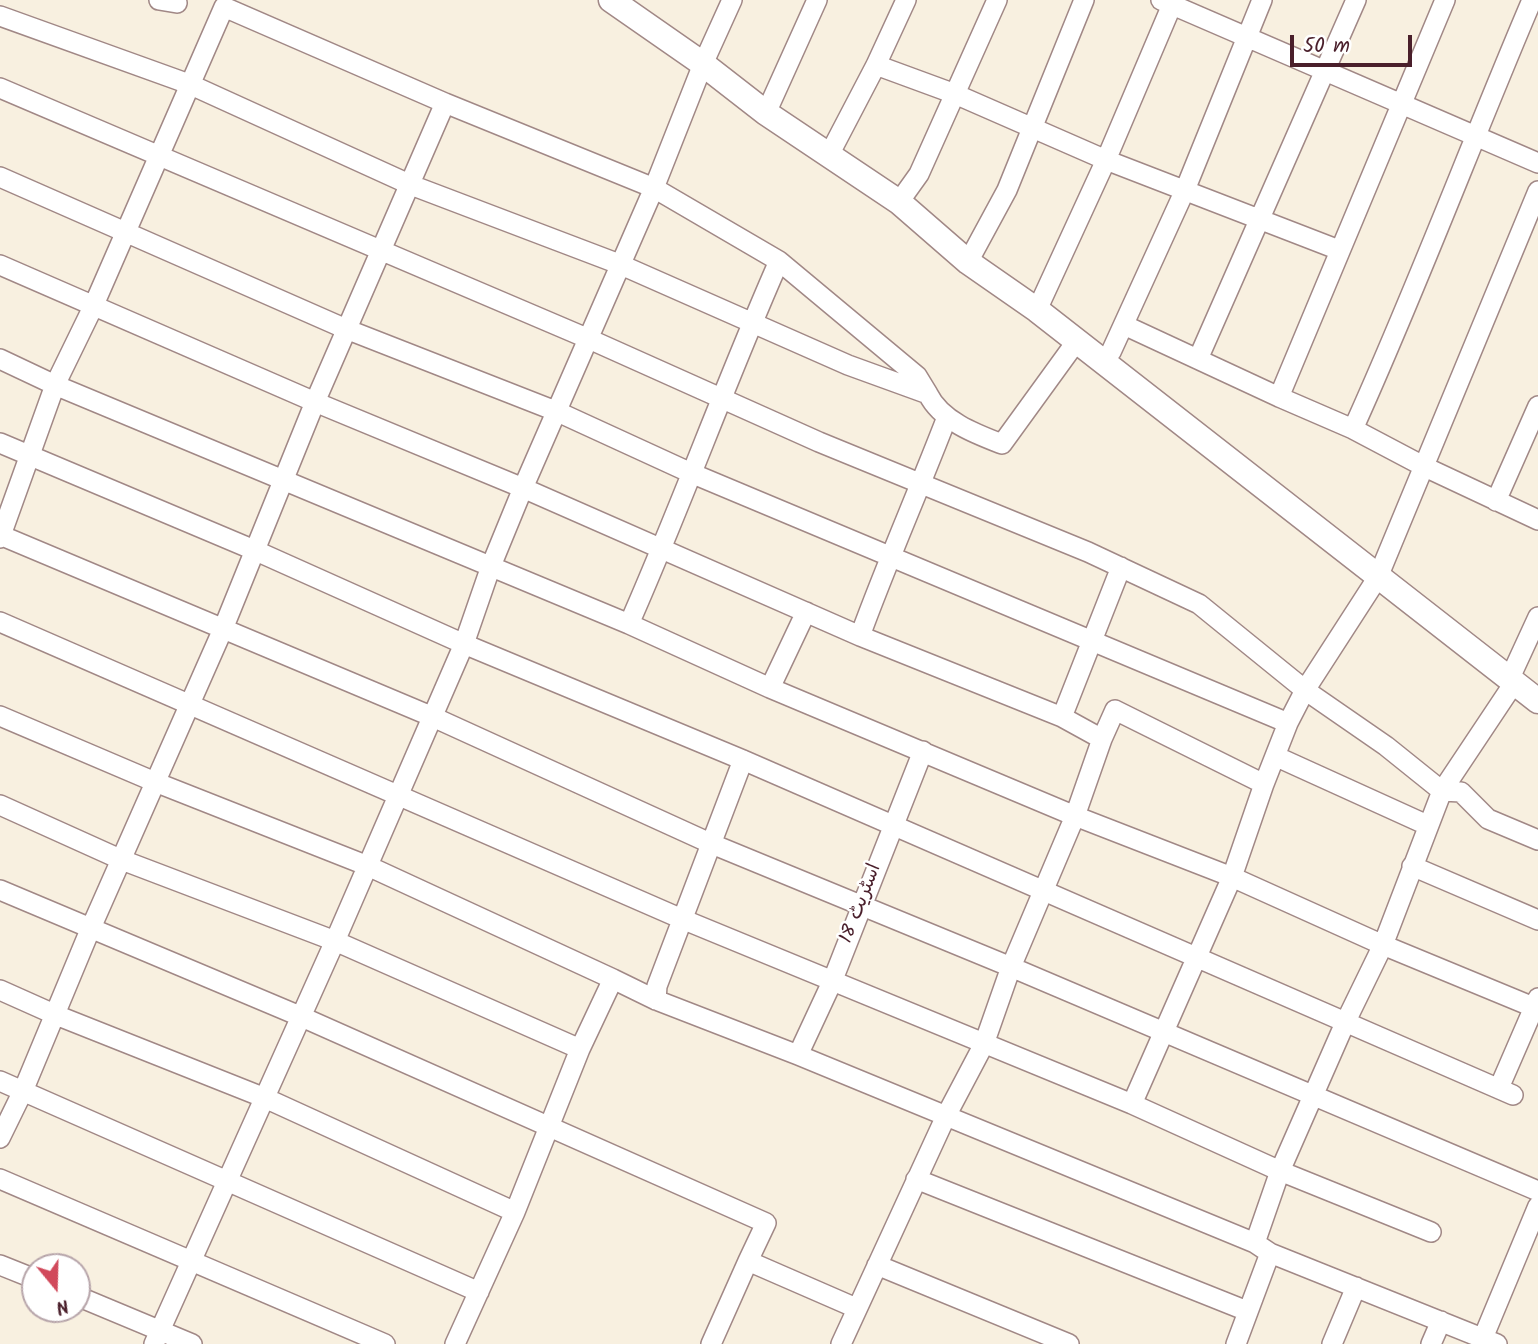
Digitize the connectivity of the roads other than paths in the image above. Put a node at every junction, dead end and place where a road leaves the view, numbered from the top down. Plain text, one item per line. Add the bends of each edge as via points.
1 (611, 0) edge
2 (732, 0) edge
3 (817, 0) edge
4 (906, 0) edge
5 (997, 0) edge
6 (1084, 0) edge
7 (1262, 0) edge
8 (1356, 0) edge
9 (1445, 0) edge
10 (1532, 0) edge
11 (1169, 2) edge
12 (636, 7) edge
13 (0, 16) edge
14 (1247, 36) junction
15 (703, 64) junction
16 (877, 65) junction
17 (1325, 70) junction
18 (188, 84) junction
19 (0, 88) edge
20 (955, 94) junction
21 (445, 103) junction
22 (1401, 103) junction
23 (766, 113) junction
24 (1030, 129) junction
25 (1475, 134) junction
26 (829, 155) junction
27 (159, 156) junction
28 (1106, 160) junction
29 (1538, 163) edge
30 (0, 177) edge
31 (411, 184) junction
32 (654, 188) junction
33 (1185, 190) junction
34 (1538, 191) edge
35 (899, 202) junction
36 (1260, 219) junction
37 (126, 232) junction
38 (1339, 250) junction
39 (382, 251) junction
40 (779, 261) junction
41 (968, 262) junction
42 (620, 264) junction
43 (0, 265) edge
44 (93, 307) junction
45 (1037, 310) junction
46 (751, 323) junction
47 (1124, 324) junction
48 (346, 329) junction
49 (589, 339) junction
50 (1076, 342) junction
51 (1111, 352) dead end
52 (0, 359) edge
53 (1198, 359) junction
54 (55, 385) junction
55 (928, 394) junction
56 (1279, 397) junction
57 (722, 398) junction
58 (315, 402) junction
59 (1538, 406) edge
60 (558, 412) junction
61 (947, 417) junction
62 (1353, 429) junction
63 (0, 443) edge
64 (28, 456) junction
65 (1425, 467) junction
66 (691, 473) junction
67 (283, 479) junction
68 (921, 484) junction
69 (523, 488) junction
70 (1496, 500) junction
71 (1538, 520) edge
72 (0, 536) edge
73 (662, 549) junction
74 (254, 550) junction
75 (889, 556) junction
76 (491, 566) junction
77 (1121, 568) junction
78 (1378, 577) junction
79 (806, 612) junction
80 (1538, 617) edge
81 (0, 622) edge
82 (629, 624) junction
83 (223, 629) junction
84 (860, 636) junction
85 (1091, 640) junction
86 (464, 644) junction
87 (1511, 682) junction
88 (770, 688) junction
89 (1305, 690) junction
90 (1538, 701) edge
91 (191, 704) junction
92 (0, 716) edge
93 (433, 717) junction
94 (1062, 718) junction
95 (1288, 723) junction
96 (1102, 739) junction
97 (923, 751) junction
98 (1275, 756) junction
99 (743, 760) junction
100 (155, 782) junction
101 (1264, 784) junction
102 (1441, 791) junction
103 (398, 795) junction
104 (0, 805) edge
105 (1075, 816) junction
106 (893, 825) junction
107 (1427, 825) junction
108 (1538, 840) edge
109 (712, 844) junction
110 (122, 860) junction
111 (368, 866) junction
112 (1412, 866) junction
113 (1232, 877) junction
114 (0, 890) edge
115 (1044, 891) junction
116 (861, 907) junction
117 (682, 919) junction
118 (1538, 920) edge
119 (90, 930) junction
120 (335, 941) junction
121 (1383, 945) junction
122 (1195, 957) junction
123 (1011, 967) junction
124 (613, 979) junction
125 (832, 982) junction
126 (0, 990) edge
127 (656, 1000) junction
128 (1537, 1005) edge
129 (55, 1015) junction
130 (302, 1017) junction
131 (1345, 1023) junction
132 (1164, 1032) junction
133 (984, 1044) junction
134 (580, 1049) junction
135 (798, 1055) junction
136 (0, 1081) edge
137 (23, 1091) junction
138 (1314, 1094) junction
139 (265, 1098) junction
140 (1132, 1104) junction
141 (946, 1116) junction
142 (551, 1127) junction
143 (0, 1138) edge
144 (1280, 1171) junction
145 (0, 1179) edge
146 (916, 1179) junction
147 (228, 1180) junction
148 (1538, 1191) edge
149 (1538, 1206) edge
150 (515, 1212) junction
151 (1431, 1232) dead end
152 (1262, 1248) junction
153 (192, 1260) junction
154 (748, 1261) junction
155 (0, 1265) edge
156 (877, 1265) junction
157 (21, 1273) edge
158 (1356, 1287) junction
159 (479, 1292) junction
160 (91, 1303) edge
161 (856, 1308) junction
162 (1247, 1311) junction
163 (1441, 1321) junction
164 (157, 1337) edge
165 (1490, 1341) edge
166 (192, 1344) edge
167 (385, 1344) edge
168 (456, 1344) edge
169 (711, 1344) edge
170 (841, 1344) edge
171 (1069, 1344) edge
172 (1236, 1344) edge
173 (1332, 1344) edge
174 (1431, 1344) edge

1 - 12 street
2 - 15 street
3 - 23 street
4 - 16 street
5 - 20 street
6 - 24 street
7 - 14 street
8 - 17 street
9 - 22 street
10 - 25 street
11 - 14 street
11 - 28 street
12 - 15 street
13 - 18 street
14 - 17 street
14 - 33 street
15 - 23 street
15 - 32 street
16 - 20 street
16 - 26 street
17 - 22 street
17 - 36 street
18 - 21 street via 224,7
18 - 27 street
18 - 31 street
19 - 27 street
20 - 24 street
20 - 35 street via 919,174
21 - 31 street
21 - 32 street
22 - 25 street
22 - 38 street
23 - 26 street
24 - 28 street
24 - 41 street via 1007,190
25 - 29 street
25 - 62 street
26 - 35 street
27 - 37 street
27 - 39 street
28 - 33 street
28 - 45 street
30 - 37 street
31 - 39 street
31 - 42 street
32 - 40 street
32 - 42 street
33 - 36 street
33 - 47 street
34 - 65 street
35 - 41 street
36 - 38 street
36 - 53 street
37 - 44 street
37 - 48 street
38 - 56 street
39 - 48 street
39 - 49 street
40 - 46 street
40 - 55 street via 917,376
41 - 45 street
42 - 46 street
42 - 49 street
43 - 44 street
44 - 54 street
44 - 58 street
45 - 50 street
46 - 55 street
46 - 57 street
47 - 51 street
47 - 53 street
48 - 58 street
48 - 60 street
49 - 57 street
49 - 60 street
50 - 61 street via 1002,444
50 - 78 street
52 - 54 street
53 - 56 street
54 - 64 street
54 - 67 street
55 - 61 street
56 - 62 street
57 - 66 street
57 - 68 street
58 - 67 street
58 - 69 street
59 - 70 street
60 - 66 street
60 - 69 street
61 - 68 street
62 - 65 street
63 - 64 street
64 - 72 street
64 - 74 street
65 - 70 street
65 - 78 street
66 - 73 street
66 - 75 street
67 - 74 street
67 - 76 street
68 - 75 street
68 - 77 street
69 - 73 street
69 - 76 street
70 - 71 street
72 - 83 street
73 - 79 street
73 - 82 street
74 - 83 street
74 - 86 street
75 - 84 street
75 - 85 street
76 - 82 street
76 - 86 street
77 - 85 street
77 - 89 street via 1199,604
78 - 87 street
78 - 89 street
79 - 84 street
79 - 88 street
80 - 87 street
81 - 91 street
82 - 88 street
83 - 91 street
83 - 93 street
84 - 94 street
85 - 94 street
85 - 95 street
86 - 93 street
86 - 99 street
87 - 90 street
87 - 102 street
88 - 97 street
89 - 95 street
89 - 102 street
91 - 100 street
91 - 103 street
92 - 100 street
93 - 103 street
93 - 109 street
94 - 96 street
95 - 98 street
96 - 101 street via 1115,710
96 - 105 street
97 - 105 street
97 - 106 street, اسٹریٹ 18
98 - 101 street
98 - 107 street
99 - 106 street
99 - 109 street
100 - 110 street
100 - 111 street
101 - 113 street
102 - 107 street
102 - 108 street via 1461,792 1488,819
103 - 111 street
103 - 117 street
104 - 110 street
105 - 113 street
105 - 115 street
106 - 115 street
106 - 116 street, اسٹریٹ 18
107 - 112 street
109 - 116 street
109 - 117 street
110 - 119 street
110 - 120 street
111 - 120 street
111 - 124 street
112 - 118 street
112 - 121 street
113 - 121 street
113 - 122 street
114 - 119 street
115 - 122 street
115 - 123 street
116 - 123 street
116 - 125 street, اسٹریٹ 18
117 - 125 street
117 - 127 street
119 - 129 street
119 - 130 street
120 - 130 street
120 - 134 street
121 - 128 street
121 - 131 street
122 - 131 street
122 - 132 street
123 - 132 street
123 - 133 street
124 - 127 street
124 - 134 street
125 - 133 street
125 - 135 street, اسٹریٹ 18
126 - 129 street
127 - 135 street
128 - 131 street via 1506,1091
129 - 137 street
129 - 139 street
130 - 139 street
130 - 142 street
131 - 138 street
132 - 138 street
132 - 140 street
133 - 140 street
133 - 141 street
134 - 142 street
135 - 141 street
136 - 137 street
137 - 143 street
137 - 147 street
138 - 144 street
138 - 148 street
139 - 147 street
139 - 150 street
140 - 144 street
141 - 146 street
141 - 152 street
142 - 150 street
142 - 154 street via 766,1223
144 - 151 street
144 - 152 street
145 - 153 street
146 - 156 street
146 - 162 street
147 - 153 street
147 - 159 street
149 - 165 street
150 - 159 street
152 - 158 street
152 - 162 street
153 - 164 street
153 - 167 street
154 - 161 street
154 - 169 street
155 - 157 street
156 - 161 street
156 - 171 street
158 - 163 street
158 - 173 street
159 - 168 street
160 - 164 street
161 - 170 street
162 - 172 street
163 - 165 street
163 - 174 street
164 - 166 street

